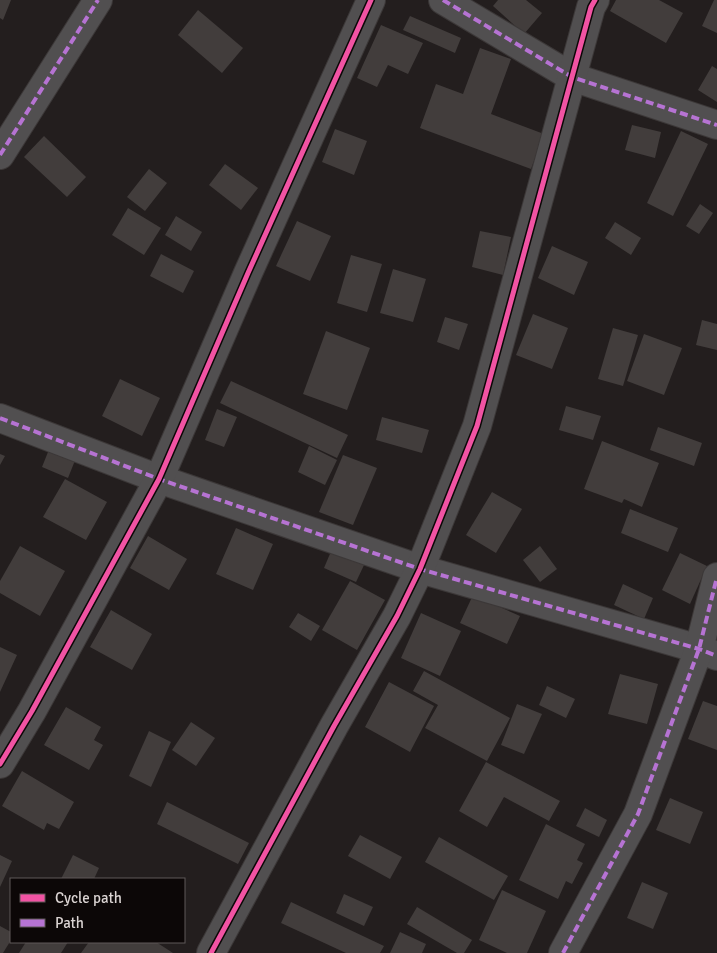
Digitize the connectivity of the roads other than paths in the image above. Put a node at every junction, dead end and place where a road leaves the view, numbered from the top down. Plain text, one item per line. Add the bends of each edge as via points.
1 (98, 0) edge
2 (371, 0) edge
3 (443, 0) edge
4 (595, 0) edge
5 (572, 77) junction
6 (717, 125) edge
7 (0, 155) edge
8 (0, 418) edge
9 (159, 479) junction
10 (420, 569) junction
11 (717, 577) edge
12 (708, 653) edge
13 (0, 764) edge
14 (211, 953) edge
15 (563, 953) edge

1 - 7 street
2 - 9 street
3 - 5 street
4 - 5 street
5 - 6 street
5 - 10 street via 478,426
8 - 9 street
9 - 10 street
9 - 13 street
10 - 12 street
10 - 14 street
11 - 12 street
12 - 15 street via 638,814

